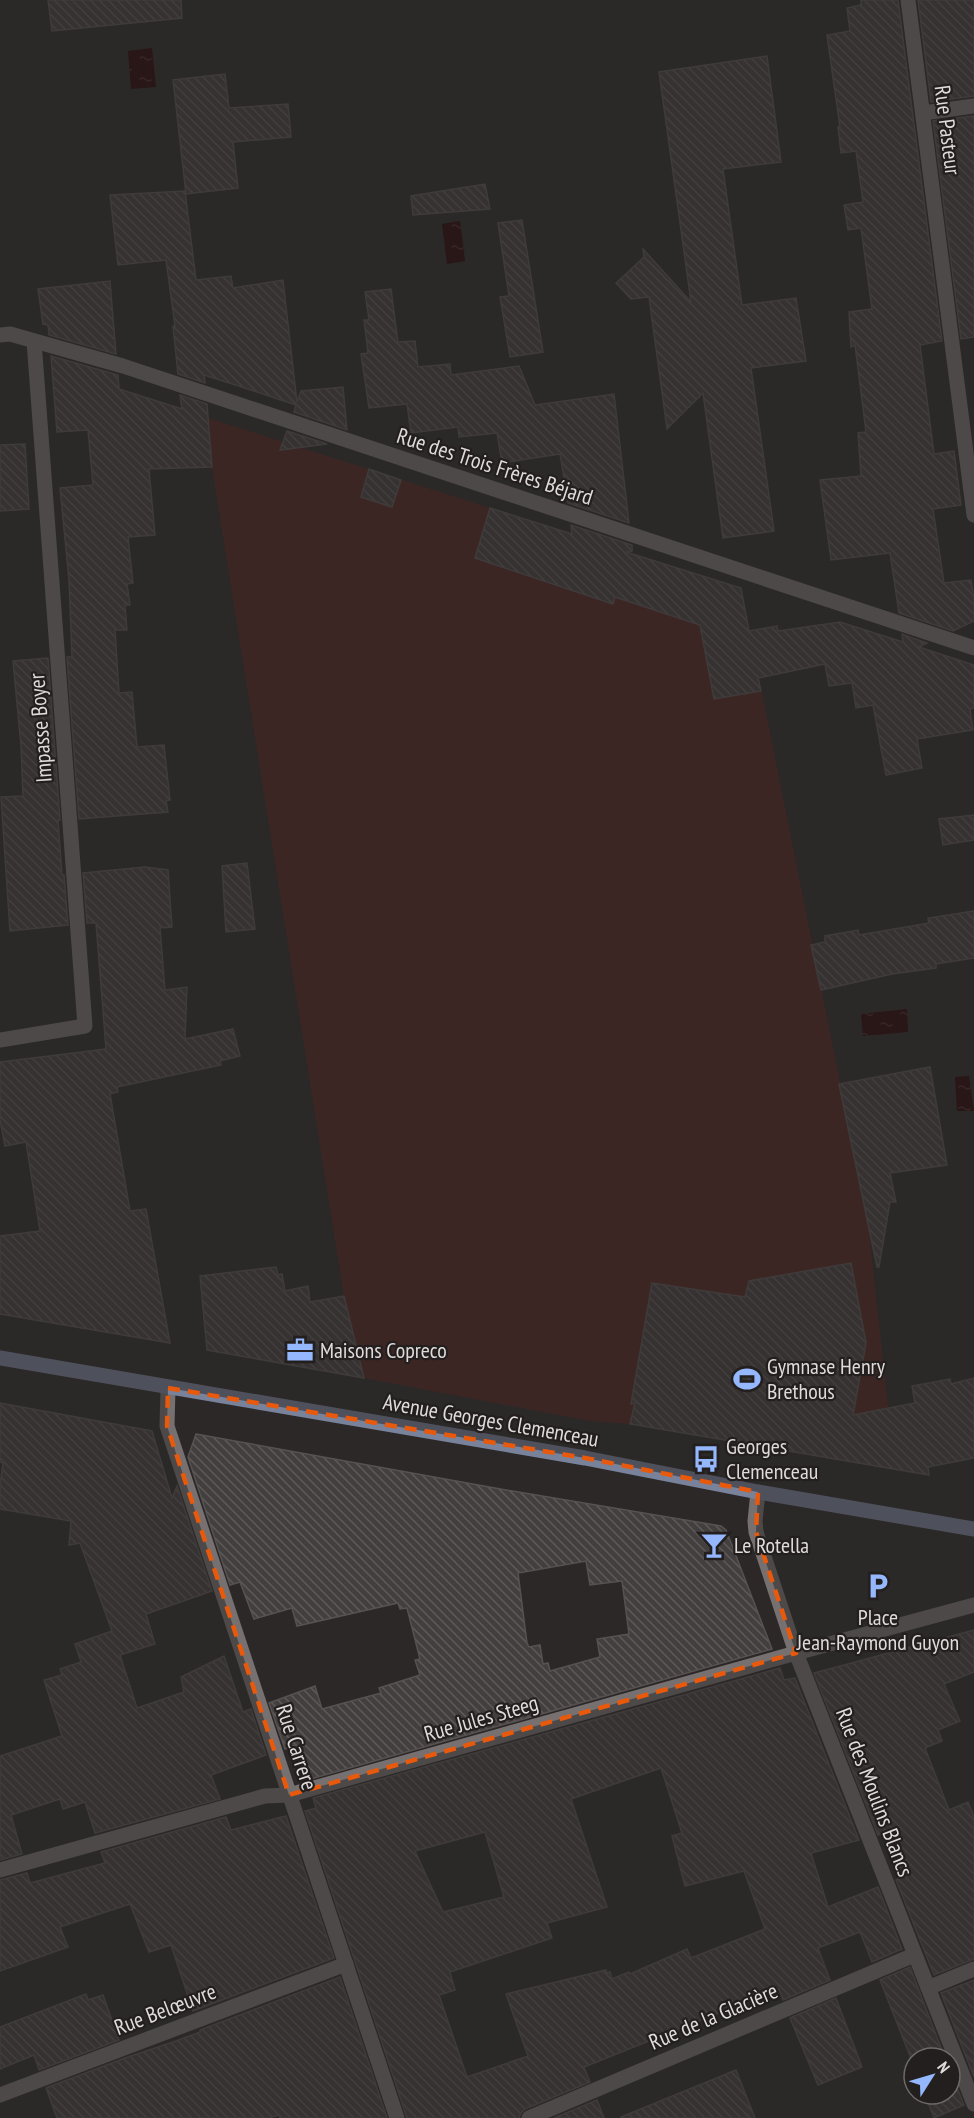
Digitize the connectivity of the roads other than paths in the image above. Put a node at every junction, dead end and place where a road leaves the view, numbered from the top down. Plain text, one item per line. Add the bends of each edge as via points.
1 (908, 0) edge
2 (974, 106) edge
3 (923, 113) junction
4 (0, 335) edge
5 (34, 341) junction
6 (974, 516) edge
7 (974, 648) edge
8 (0, 1040) edge
9 (0, 1358) edge
10 (168, 1388) junction
11 (758, 1491) junction
12 (974, 1529) edge
13 (974, 1605) edge
14 (796, 1653) junction
15 (290, 1796) junction
16 (0, 1870) edge
17 (914, 1954) junction
18 (346, 1964) junction
19 (974, 1969) edge
20 (928, 1988) junction
21 (0, 2095) edge
22 (974, 2104) edge
23 (397, 2118) edge
24 (530, 2118) edge

1 - 3 street, Rue Pasteur
2 - 3 street
3 - 6 street, Rue Pasteur
4 - 5 street, Rue des Trois Frères Béjard
5 - 7 street, Rue des Trois Frères Béjard via 123,366
5 - 8 street, Impasse Boyer via 85,1026
9 - 10 main road, Avenue Georges Clemenceau
10 - 11 main road, Avenue Georges Clemenceau
10 - 15 street, Rue Carrere via 167,1426
11 - 12 main road, Avenue Georges Clemenceau
11 - 14 street, Rue des Moulins Blancs via 756,1532
13 - 14 street, Rue Jules Steeg
14 - 15 street, Rue Jules Steeg
14 - 17 street, Rue des Moulins Blancs
15 - 16 street, Rue Jules Steeg via 266,1797
15 - 18 street, Rue Carrere
17 - 20 street, Rue des Moulins Blancs
17 - 24 street, Rue de la Glacière
18 - 21 street, Rue Belœuvre
18 - 23 street, Rue Carrere
19 - 20 street
20 - 22 street, Rue des Moulins Blancs

